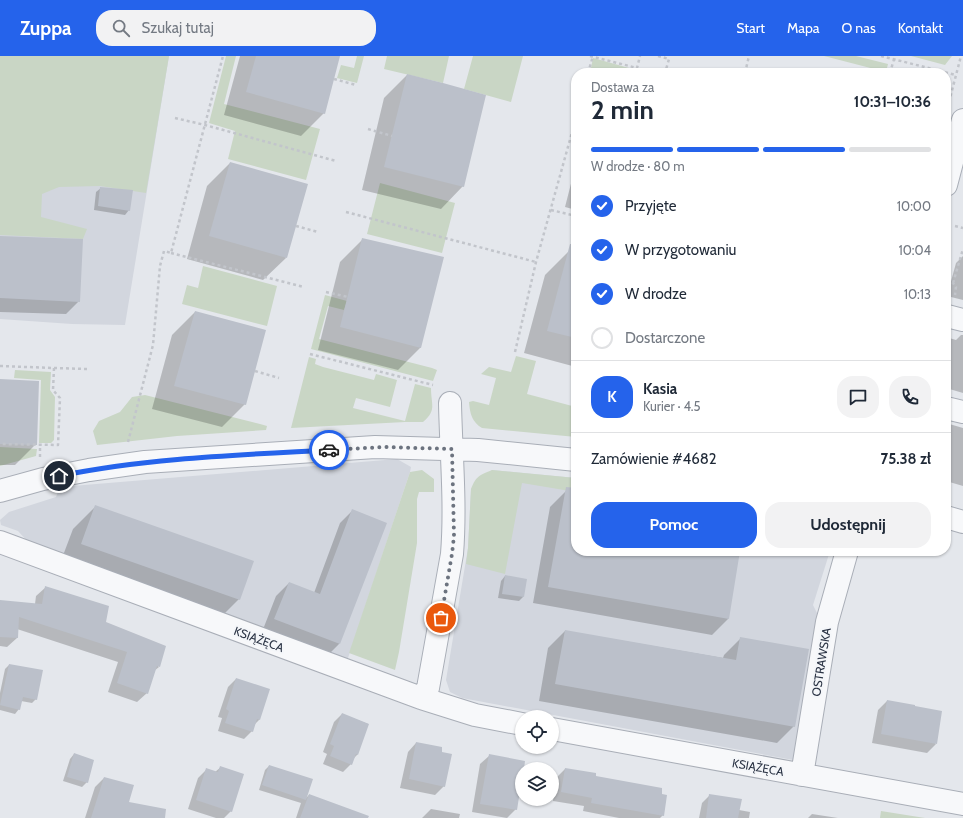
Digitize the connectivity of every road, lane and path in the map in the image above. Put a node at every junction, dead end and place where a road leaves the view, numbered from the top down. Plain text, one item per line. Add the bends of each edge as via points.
1 (224, 56) edge
2 (592, 56) edge
3 (640, 56) edge
4 (658, 56) edge
5 (749, 56) edge
6 (881, 56) edge
7 (961, 56) edge
8 (894, 59) junction
9 (589, 68) edge
10 (667, 68) edge
11 (746, 68) edge
12 (891, 68) edge
13 (929, 68) edge
14 (951, 74) edge
15 (956, 75) junction
16 (334, 79) dead end
17 (356, 85) dead end
18 (175, 118) dead end
19 (954, 119) edge
20 (205, 125) junction
21 (368, 129) dead end
22 (392, 136) dead end
23 (571, 136) edge
24 (951, 144) edge
25 (336, 160) dead end
26 (551, 210) junction
27 (346, 212) dead end
28 (571, 215) edge
29 (296, 226) dead end
30 (955, 226) dead end
31 (963, 228) edge
32 (318, 232) dead end
33 (963, 249) edge
34 (171, 253) junction
35 (536, 262) junction
36 (953, 283) dead end
37 (304, 287) dead end
38 (326, 292) dead end
39 (348, 297) dead end
40 (515, 352) dead end
41 (310, 354) dead end
42 (0, 366) edge
43 (54, 368) junction
44 (87, 369) dead end
45 (255, 371) dead end
46 (279, 378) dead end
47 (433, 385) dead end
48 (450, 403) dead end
49 (951, 409) edge
50 (963, 412) edge
51 (0, 444) edge
52 (40, 445) junction
53 (126, 446) dead end
54 (452, 449) junction
55 (571, 459) edge
56 (40, 462) dead end
57 (0, 491) edge
58 (951, 518) edge
59 (963, 522) edge
60 (0, 542) edge
61 (846, 556) edge
62 (421, 698) junction
63 (515, 723) edge
64 (559, 730) edge
65 (802, 775) junction
66 (963, 804) edge

1 - 20 path
2 - 3 path via 637,68
2 - 9 path
4 - 10 path via 669,59
5 - 11 path
6 - 8 path
7 - 15 path
8 - 12 path
8 - 13 path
14 - 15 path
15 - 19 path
16 - 17 path
18 - 20 path
19 - 24 street
20 - 25 path
20 - 34 path
21 - 22 path
23 - 26 path
26 - 28 path
26 - 35 path
27 - 35 path
29 - 32 path
30 - 31 path
33 - 36 path
34 - 37 path
34 - 53 path via 164,251 160,266 153,345
35 - 40 path
38 - 39 path
41 - 47 path
42 - 43 path
43 - 44 path
43 - 52 path via 53,390 60,398 58,445
45 - 46 path
48 - 54 street
49 - 50 street
51 - 52 path
52 - 56 path
54 - 55 street
54 - 57 street via 384,447 145,462 51,477
54 - 62 street via 452,554 428,688
58 - 59 street
60 - 62 street, KSIĄŻĘCA
61 - 65 street, OSTRAWSKA via 827,622
62 - 63 street, KSIĄŻĘCA via 475,715
64 - 65 street, KSIĄŻĘCA
65 - 66 street, KSIĄŻĘCA

